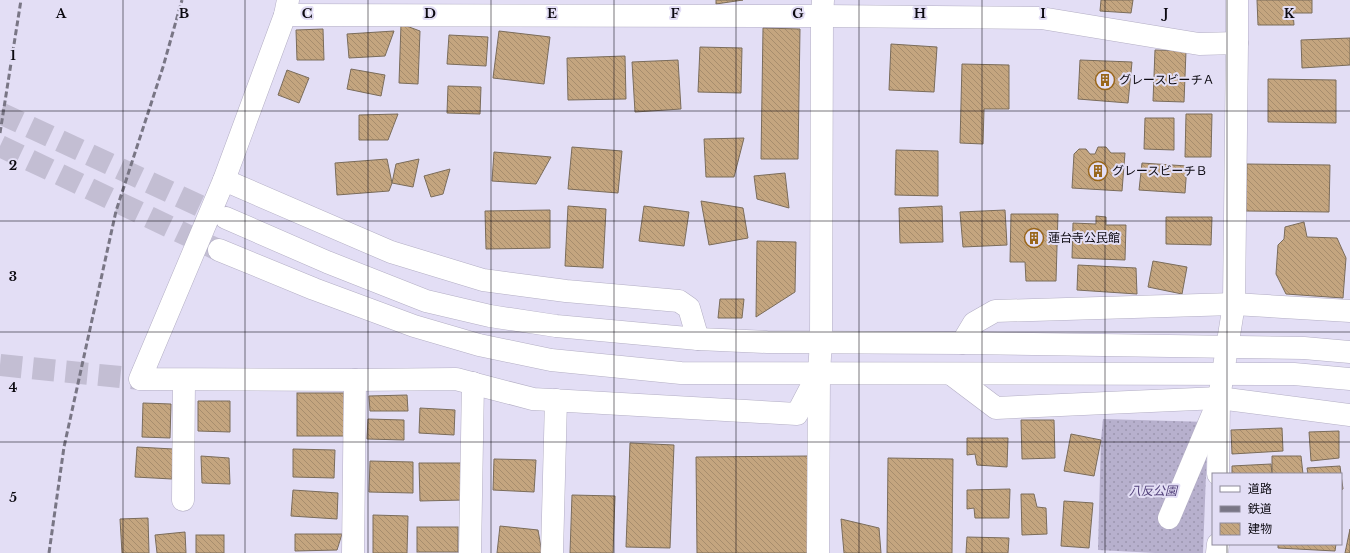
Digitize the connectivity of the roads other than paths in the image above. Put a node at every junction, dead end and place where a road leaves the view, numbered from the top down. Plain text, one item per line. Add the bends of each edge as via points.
1 (1237, 0) edge
2 (287, 8) edge
3 (556, 8) edge
4 (823, 8) edge
5 (1237, 43) junction
6 (224, 180) junction
7 (226, 218) tunnel mouth
8 (219, 250) tunnel mouth
9 (1234, 304) junction
10 (1350, 311) edge
11 (698, 339) junction
12 (821, 342) junction
13 (962, 343) junction
14 (1227, 347) junction
15 (1350, 352) edge
16 (819, 372) junction
17 (951, 374) junction
18 (1223, 374) junction
19 (1350, 379) edge
20 (184, 380) junction
21 (355, 380) junction
22 (473, 383) junction
23 (1219, 398) junction
24 (556, 400) junction
25 (1350, 415) edge
26 (1218, 473) edge
27 (183, 500) dead end
28 (1168, 518) dead end
29 (353, 553) edge
30 (470, 553) edge
31 (552, 553) edge
32 (818, 553) edge

1 - 5 street
2 - 3 street
2 - 6 street
3 - 4 street
4 - 5 street via 1041,18 1198,44
4 - 12 street
5 - 9 street
6 - 11 street via 391,252 483,280 566,291 679,301 689,308
6 - 20 street via 140,379
7 - 11 street via 426,301 490,316 556,326
8 - 16 street via 414,326 479,345 551,360 680,373
9 - 10 street
9 - 13 street via 996,311 974,324
9 - 14 street
11 - 12 street
12 - 13 street
12 - 16 street
13 - 14 street
14 - 15 street via 1304,348
14 - 18 street
16 - 17 street
16 - 24 street via 797,414
16 - 32 street
17 - 18 street
17 - 23 street via 996,408
18 - 19 street via 1294,374
18 - 23 street
20 - 21 street
20 - 27 street
21 - 22 street via 456,379
21 - 29 street
22 - 24 street via 533,399
22 - 30 street
23 - 25 street
23 - 26 street
23 - 28 street
24 - 31 street

